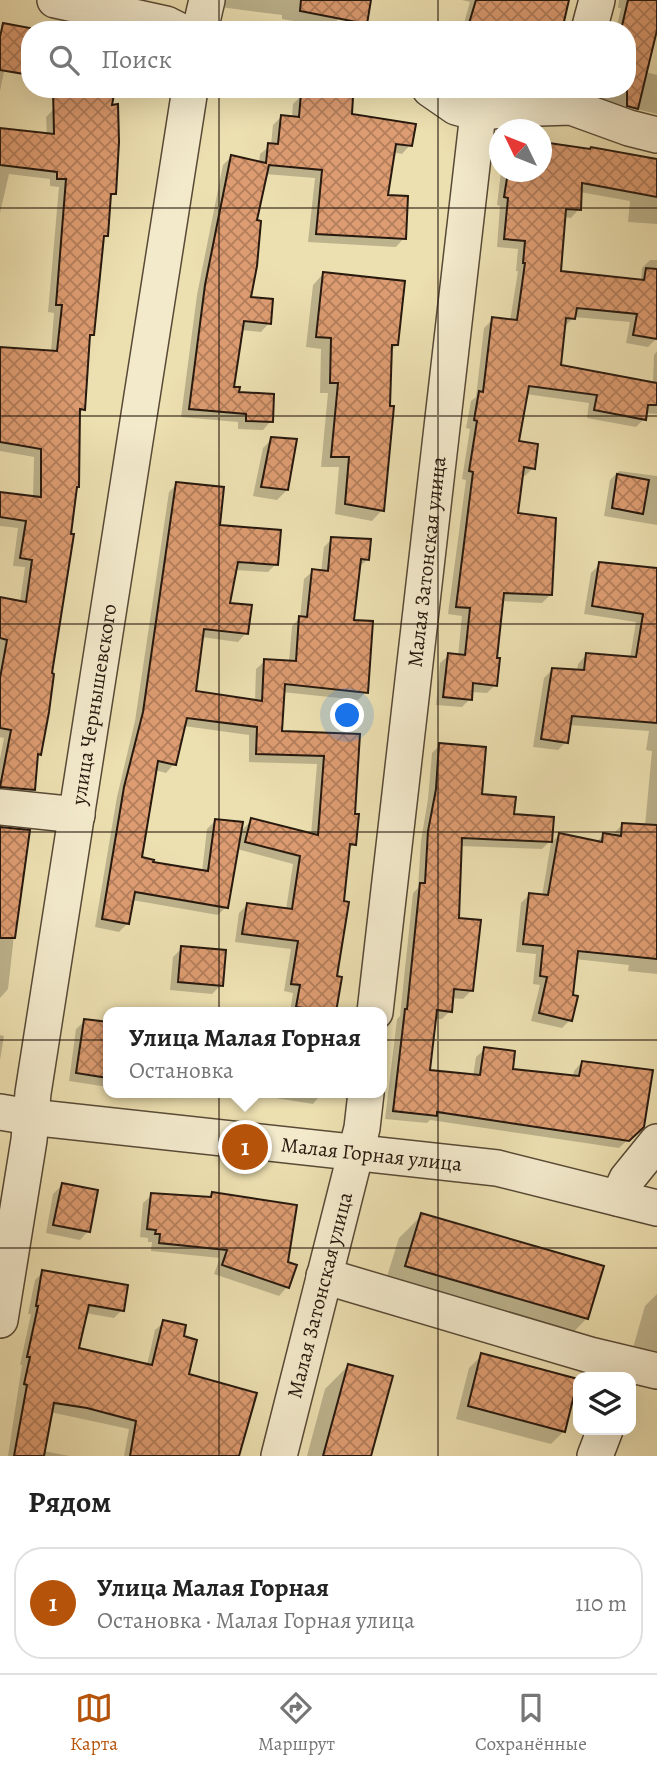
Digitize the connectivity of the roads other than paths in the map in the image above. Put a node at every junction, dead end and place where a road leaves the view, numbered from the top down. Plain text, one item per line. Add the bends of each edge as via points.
1 (55, 0) edge
2 (207, 0) edge
3 (597, 0) edge
4 (152, 21) edge
5 (202, 21) edge
6 (591, 21) edge
7 (189, 98) edge
8 (443, 98) edge
9 (573, 98) edge
10 (478, 113) junction
11 (657, 135) edge
12 (0, 807) edge
13 (76, 815) junction
14 (376, 1007) edge
15 (365, 1098) edge
16 (15, 1114) edge
17 (657, 1142) edge
18 (354, 1153) junction
19 (618, 1198) junction
20 (657, 1208) edge
21 (324, 1276) junction
22 (0, 1320) edge
23 (636, 1370) edge
24 (603, 1435) edge
25 (279, 1456) edge
26 (595, 1456) edge

1 - 4 street
2 - 5 street
3 - 6 street
7 - 13 street, улица Чернышевского
8 - 10 street
9 - 10 street
9 - 11 street via 629,128
10 - 14 street, Малая Затонская улица
12 - 13 street
13 - 16 street, улица Чернышевского
15 - 18 street, Малая Затонская улица
16 - 18 street, Малая Горная улица
16 - 22 street, улица Чернышевского via 29,1140
17 - 19 street
18 - 19 street, Малая Горная улица via 497,1168
18 - 21 street, Малая Затонская улица
19 - 20 street, Малая Горная улица
21 - 23 street
21 - 25 street, Малая Затонская улица
24 - 26 street

